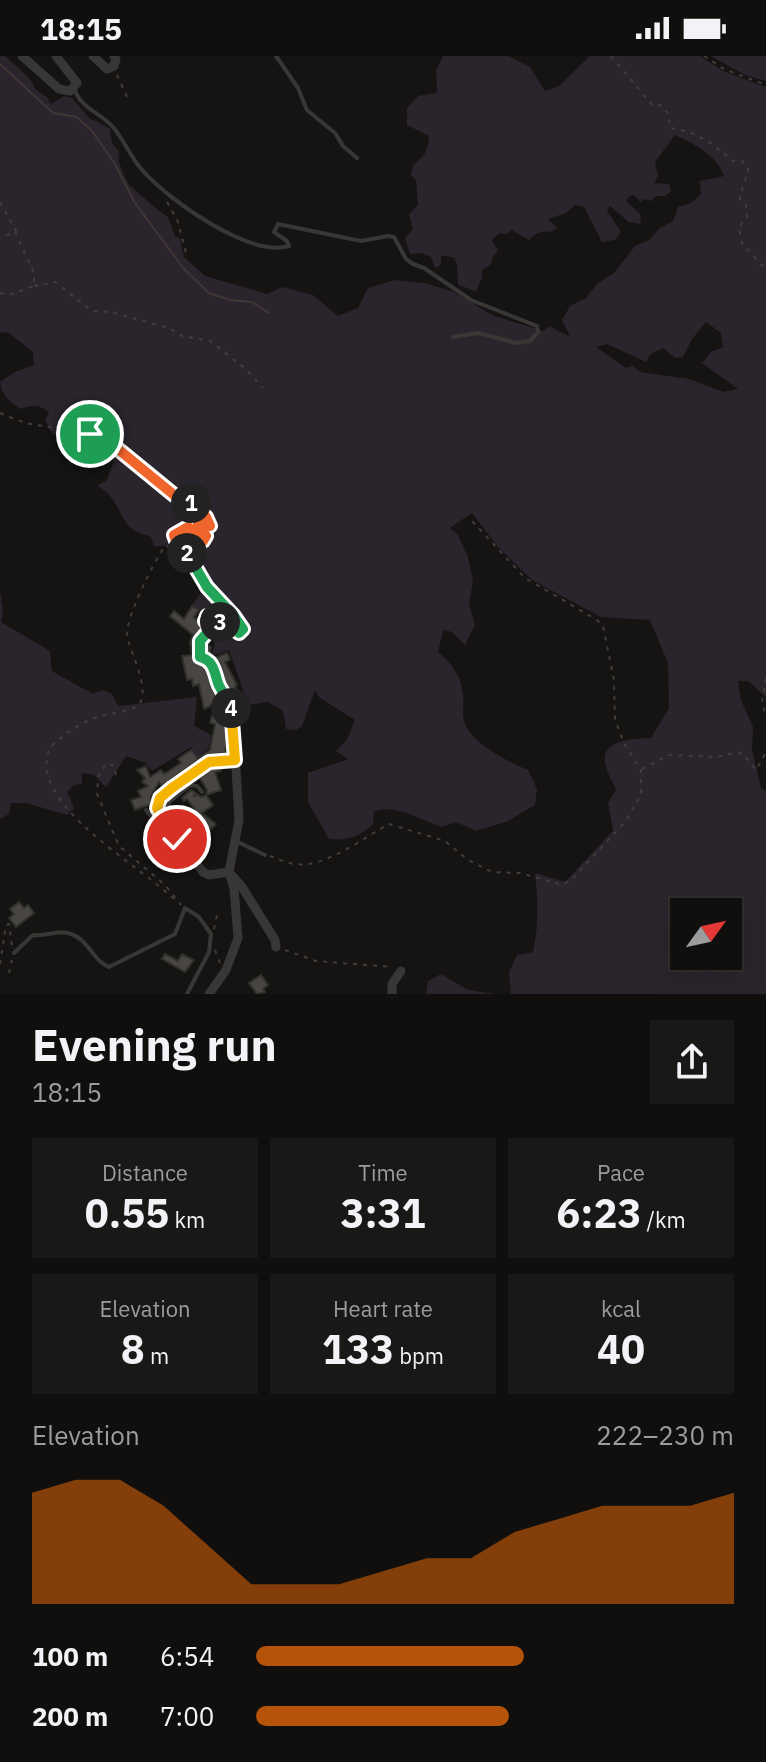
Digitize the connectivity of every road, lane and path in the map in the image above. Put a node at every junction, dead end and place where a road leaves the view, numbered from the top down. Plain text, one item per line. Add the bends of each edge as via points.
1 (22, 56) edge
2 (56, 56) edge
3 (93, 56) edge
4 (276, 56) edge
5 (611, 56) edge
6 (704, 56) edge
7 (114, 61) edge
8 (766, 85) edge
9 (74, 86) junction
10 (128, 99) dead end
11 (357, 158) dead end
12 (167, 201) dead end
13 (0, 202) edge
14 (15, 232) junction
15 (0, 238) edge
16 (186, 253) dead end
17 (766, 270) edge
18 (34, 286) junction
19 (0, 293) edge
20 (453, 337) dead end
21 (263, 388) dead end
22 (0, 413) edge
23 (471, 520) dead end
24 (178, 546) junction
25 (213, 665) joint
26 (766, 678) edge
27 (766, 717) edge
28 (766, 752) edge
29 (235, 760) junction
30 (641, 770) junction
31 (116, 775) dead end
32 (202, 792) dead end
33 (146, 810) dead end
34 (161, 817) junction
35 (235, 841) junction
36 (185, 849) junction
37 (265, 855) joint
38 (229, 872) junction
39 (174, 899) junction
40 (185, 908) junction
41 (276, 947) joint
42 (14, 953) junction
43 (0, 964) edge
44 (401, 971) joint
45 (9, 973) dead end
46 (187, 994) edge
47 (209, 994) edge
48 (392, 994) edge

1 - 9 street via 59,89 70,91
2 - 9 street via 77,83
3 - 7 street via 107,69
4 - 11 lane via 307,110
5 - 17 path via 653,106 668,113 670,128 689,130 748,167 740,199 747,217 739,227 742,243
6 - 8 path
7 - 10 path
9 - 20 lane via 78,100 115,129 144,173 183,208 243,241 289,246 274,232 278,224 361,241 394,237 413,264 471,300 537,326 538,332 530,341 516,343 478,333
12 - 16 path
13 - 14 path
14 - 15 path
14 - 18 path via 34,273
18 - 19 path
18 - 21 path via 55,282 92,311 210,341
22 - 24 path via 25,423 90,434 113,445 199,509 210,526 198,524 206,536 203,541 188,527 174,535
23 - 30 path via 525,578 603,626 614,680 615,720
24 - 25 path via 243,629 239,633 207,616 211,628 200,641 200,657
24 - 39 path via 165,546 157,557 129,614 127,634 143,697 137,706 64,735 49,748 46,772 85,827
25 - 29 street via 231,707
26 - 27 path
28 - 30 path via 755,770 736,752 718,757 669,755
29 - 34 street via 209,762 163,794 157,808
29 - 35 street
30 - 37 path via 641,795 625,822 563,885 520,873 492,872 445,841 389,824 341,853 297,865
31 - 39 path via 114,766 106,763 97,794 119,846
32 - 36 lane via 190,785 168,803
33 - 34 lane via 153,819
34 - 36 street
35 - 37 lane
35 - 38 street
36 - 38 street via 203,872
38 - 41 street
38 - 47 street via 238,938 226,970
39 - 40 path
40 - 42 lane via 175,934 109,967 67,932 33,935
40 - 46 lane via 211,934 209,952
41 - 44 path via 316,961 382,964
42 - 43 path via 9,924
42 - 45 path
44 - 48 street

